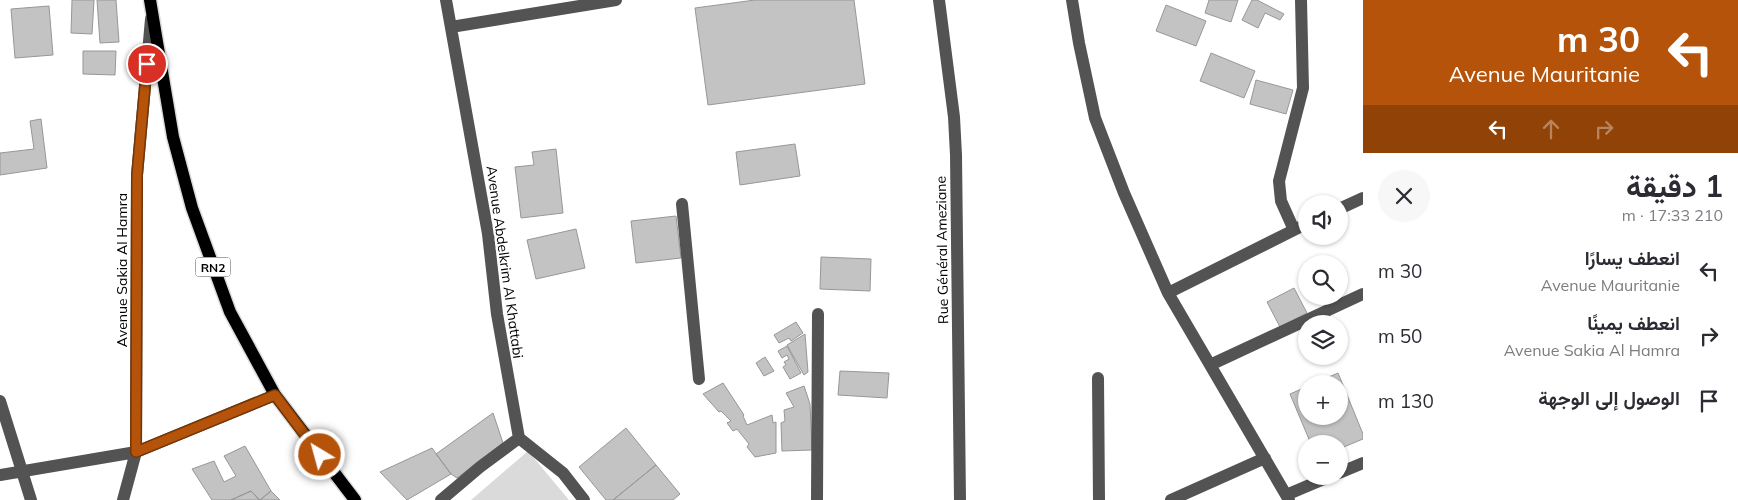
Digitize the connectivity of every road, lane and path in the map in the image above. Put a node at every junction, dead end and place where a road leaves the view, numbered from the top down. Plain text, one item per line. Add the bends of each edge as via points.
1 (446, 0) edge
2 (616, 0) edge
3 (939, 0) edge
4 (1072, 0) edge
5 (1300, 0) edge
6 (151, 5) edge
7 (451, 27) junction
8 (1363, 198) edge
9 (682, 204) dead end
10 (1348, 205) edge
11 (1298, 228) edge
12 (1294, 230) junction
13 (1168, 293) junction
14 (1363, 294) edge
15 (818, 314) dead end
16 (1210, 365) junction
17 (1098, 378) dead end
18 (699, 379) dead end
19 (275, 395) junction
20 (0, 401) edge
21 (519, 438) junction
22 (136, 452) junction
23 (1265, 458) junction
24 (1363, 462) edge
25 (1348, 469) edge
26 (22, 471) junction
27 (0, 475) edge
28 (1313, 485) edge
29 (1288, 498) edge
30 (31, 500) edge
31 (124, 500) edge
32 (354, 500) edge
33 (441, 500) edge
34 (584, 500) edge
35 (817, 500) edge
36 (960, 500) edge
37 (1099, 500) edge
38 (1171, 500) edge

1 - 7 street, Avenue Abdelkrim Al Khattabi
2 - 7 street
3 - 36 street, Rue Général Ameziane via 955,126
4 - 13 street via 1095,118
5 - 12 street via 1303,88 1279,181 1281,201
6 - 19 main road, RN2 via 173,137 192,208 230,312
6 - 22 street, Avenue Sakia Al Hamra via 137,175
7 - 21 street, Avenue Abdelkrim Al Khattabi via 488,234 497,314
8 - 10 street
9 - 18 street
11 - 12 street
12 - 13 street
13 - 16 street
14 - 16 street
15 - 35 street
16 - 23 street
17 - 37 street
19 - 22 street
19 - 32 main road, RN2
20 - 26 street
21 - 33 street
21 - 34 street via 563,472
22 - 26 street
22 - 31 street, Avenue Sakia Al Hamra
23 - 29 street
23 - 38 street
24 - 25 street
26 - 27 street
26 - 30 street
28 - 29 street

